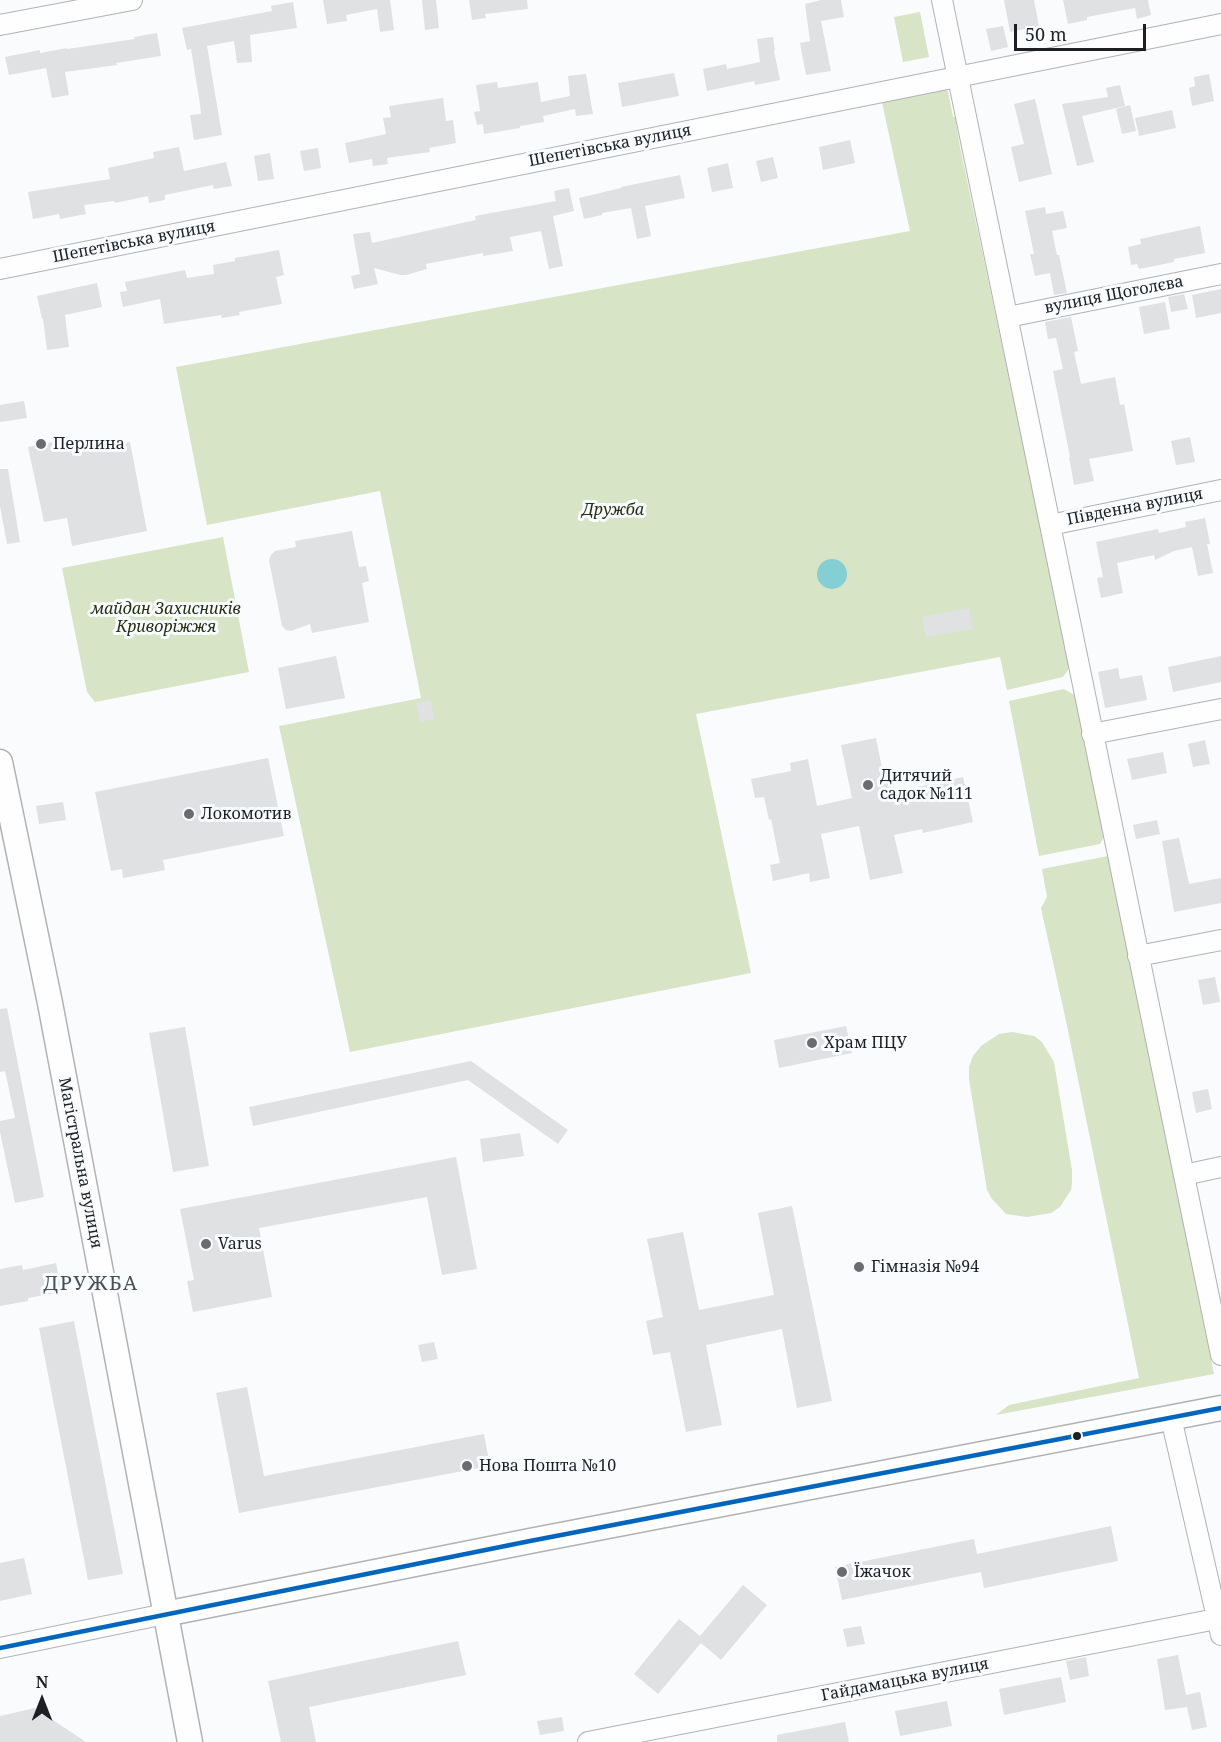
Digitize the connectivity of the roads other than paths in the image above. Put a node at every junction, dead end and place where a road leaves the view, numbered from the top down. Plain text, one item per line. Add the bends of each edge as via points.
1 (132, 0) edge
2 (942, 0) edge
3 (1221, 24) edge
4 (0, 25) edge
5 (956, 76) junction
6 (0, 269) edge
7 (1221, 274) edge
8 (1008, 317) junction
9 (1221, 490) edge
10 (1050, 525) junction
11 (1221, 709) edge
12 (1092, 734) junction
13 (0, 762) edge
14 (1221, 940) edge
15 (1138, 956) junction
16 (1221, 1167) edge
17 (1184, 1174) junction
18 (1221, 1355) edge
19 (1221, 1408) edge
20 (1171, 1418) junction
21 (165, 1614) junction
22 (1220, 1624) edge
23 (0, 1648) edge
24 (190, 1742) edge
25 (588, 1742) edge

1 - 4 street
2 - 5 street
3 - 5 street, Шепетівська вулиця
5 - 6 street, Шепетівська вулиця
5 - 8 street
7 - 8 street, вулиця Щоголєва
8 - 10 street
9 - 10 street, Південна вулиця
10 - 12 street
11 - 12 street
12 - 15 street
13 - 21 street, Магістральна вулиця via 50,1003
14 - 15 street
15 - 17 street
16 - 17 street
17 - 18 street
19 - 20 street
20 - 21 street
20 - 22 street
21 - 23 street
21 - 24 street, Магістральна вулиця
22 - 25 street, Гайдамацька вулиця

